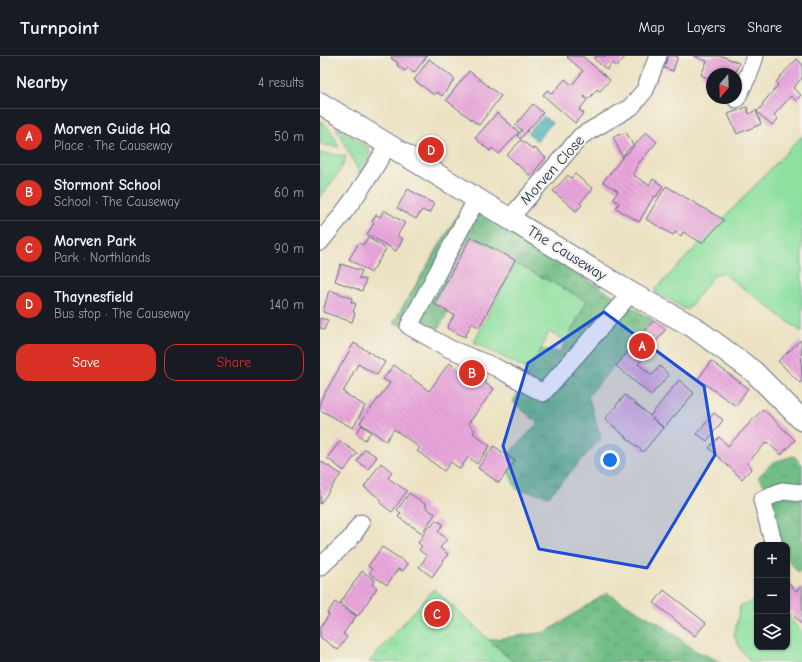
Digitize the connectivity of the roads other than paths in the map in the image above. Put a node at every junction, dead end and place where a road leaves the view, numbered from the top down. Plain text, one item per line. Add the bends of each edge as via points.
1 (658, 56) edge
2 (755, 56) edge
3 (742, 87) edge
4 (320, 103) edge
5 (388, 145) junction
6 (477, 198) junction
7 (510, 218) junction
8 (320, 242) edge
9 (631, 293) junction
10 (802, 420) edge
11 (802, 493) edge
12 (362, 523) dead end
13 (773, 542) edge
14 (320, 567) edge

1 - 7 street, Morven Close via 644,90 631,107 580,136
2 - 3 street
4 - 5 main road, The Causeway
5 - 6 main road, The Causeway
5 - 8 street via 364,186
6 - 7 main road, The Causeway
6 - 9 street via 409,326 450,349 496,367 543,392
7 - 9 main road, The Causeway
9 - 10 main road, The Causeway via 692,326 742,362
11 - 13 street via 782,491 762,500
12 - 14 street via 350,539

